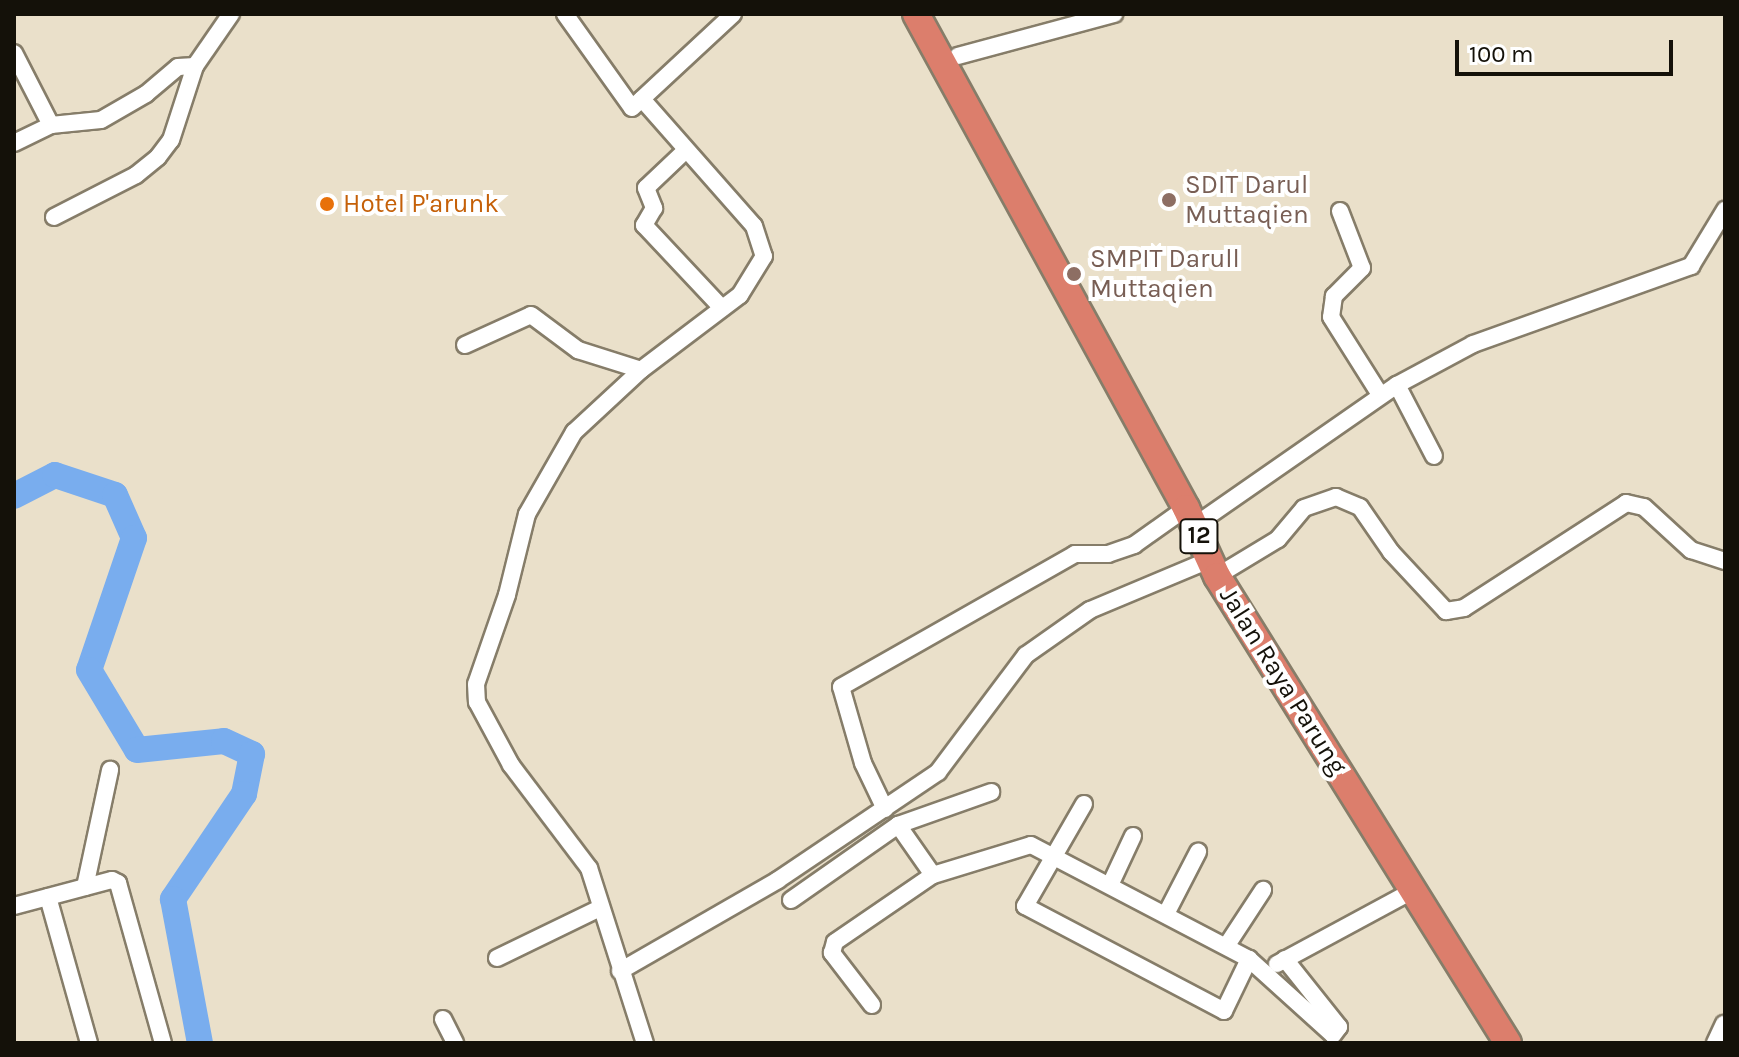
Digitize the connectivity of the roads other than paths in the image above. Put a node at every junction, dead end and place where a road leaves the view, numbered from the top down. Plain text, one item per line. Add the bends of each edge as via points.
1 (231, 14) edge
2 (565, 14) edge
3 (733, 14) edge
4 (916, 14) edge
5 (934, 14) edge
6 (1114, 14) edge
7 (14, 53) edge
8 (195, 66) junction
9 (960, 72) junction
10 (642, 99) junction
11 (51, 125) junction
12 (14, 143) edge
13 (686, 150) junction
14 (1340, 211) dead end
15 (54, 217) dead end
16 (1723, 218) edge
17 (722, 308) junction
18 (465, 345) dead end
19 (641, 370) junction
20 (1397, 385) junction
21 (1381, 396) junction
22 (1434, 456) dead end
23 (1195, 514) junction
24 (1725, 561) edge
25 (1217, 569) junction
26 (110, 770) dead end
27 (991, 792) dead end
28 (1084, 804) dead end
29 (885, 809) junction
30 (898, 825) junction
31 (1133, 836) dead end
32 (1198, 852) dead end
33 (1053, 856) junction
34 (933, 875) junction
35 (1111, 883) junction
36 (85, 887) junction
37 (1263, 890) dead end
38 (1412, 891) junction
39 (48, 897) junction
40 (791, 900) dead end
41 (14, 906) edge
42 (598, 909) junction
43 (1167, 912) junction
44 (1227, 945) junction
45 (497, 958) dead end
46 (1249, 959) junction
47 (1285, 959) junction
48 (620, 971) junction
49 (1265, 971) junction
50 (872, 1005) dead end
51 (443, 1019) dead end
52 (1724, 1024) edge
53 (89, 1043) edge
54 (163, 1043) edge
55 (455, 1043) edge
56 (645, 1043) edge
57 (1508, 1043) edge
58 (1519, 1043) edge
59 (1715, 1043) edge

1 - 8 street
2 - 10 street via 632,108
3 - 10 street
4 - 9 highway, Jalan Raya Parung / 12
5 - 9 highway, Jalan Raya Parung / 12
6 - 9 street
7 - 11 street
8 - 11 street via 178,67 146,94 101,120
8 - 15 street via 171,140 158,157 136,175
9 - 23 highway, Jalan Raya Parung / 12
10 - 13 street
11 - 12 street
13 - 17 street via 762,241 760,269
13 - 17 street via 646,188 654,208 644,225
14 - 21 street via 1362,268 1334,296 1331,317
16 - 20 street via 1691,266 1549,313 1473,344
17 - 19 street
18 - 19 street via 531,315 578,350
19 - 42 street via 574,432 544,478 527,514 507,595 476,684 477,702 511,765 589,868
20 - 21 street
20 - 22 street
21 - 23 street
23 - 25 highway, Jalan Raya Parung / 12
23 - 29 street via 1108,554 1075,554 841,687 863,763
24 - 25 street via 1691,550 1644,507 1626,503 1464,608 1446,611 1391,552 1360,507 1336,497 1304,508 1278,539
25 - 29 street via 1111,599 1026,655 951,759
25 - 38 highway, Jalan Raya Parung / 12
25 - 58 highway, Jalan Raya Parung / 12
26 - 36 street
27 - 30 street
28 - 33 street
29 - 48 street via 778,880
30 - 34 street
30 - 40 street
31 - 35 street
32 - 43 street
33 - 34 street via 1026,846
33 - 35 street
33 - 46 street via 1025,906 1224,1011
34 - 50 street via 831,947
35 - 43 street
36 - 39 street
36 - 54 street via 112,880 120,887
37 - 44 street
38 - 47 street
38 - 57 highway, Jalan Raya Parung / 12
39 - 41 street
39 - 53 street
42 - 45 street
42 - 48 street
43 - 44 street
44 - 46 street
46 - 49 street
47 - 49 street
47 - 49 street via 1339,1027 1333,1035
48 - 56 street
51 - 55 street
52 - 59 street

